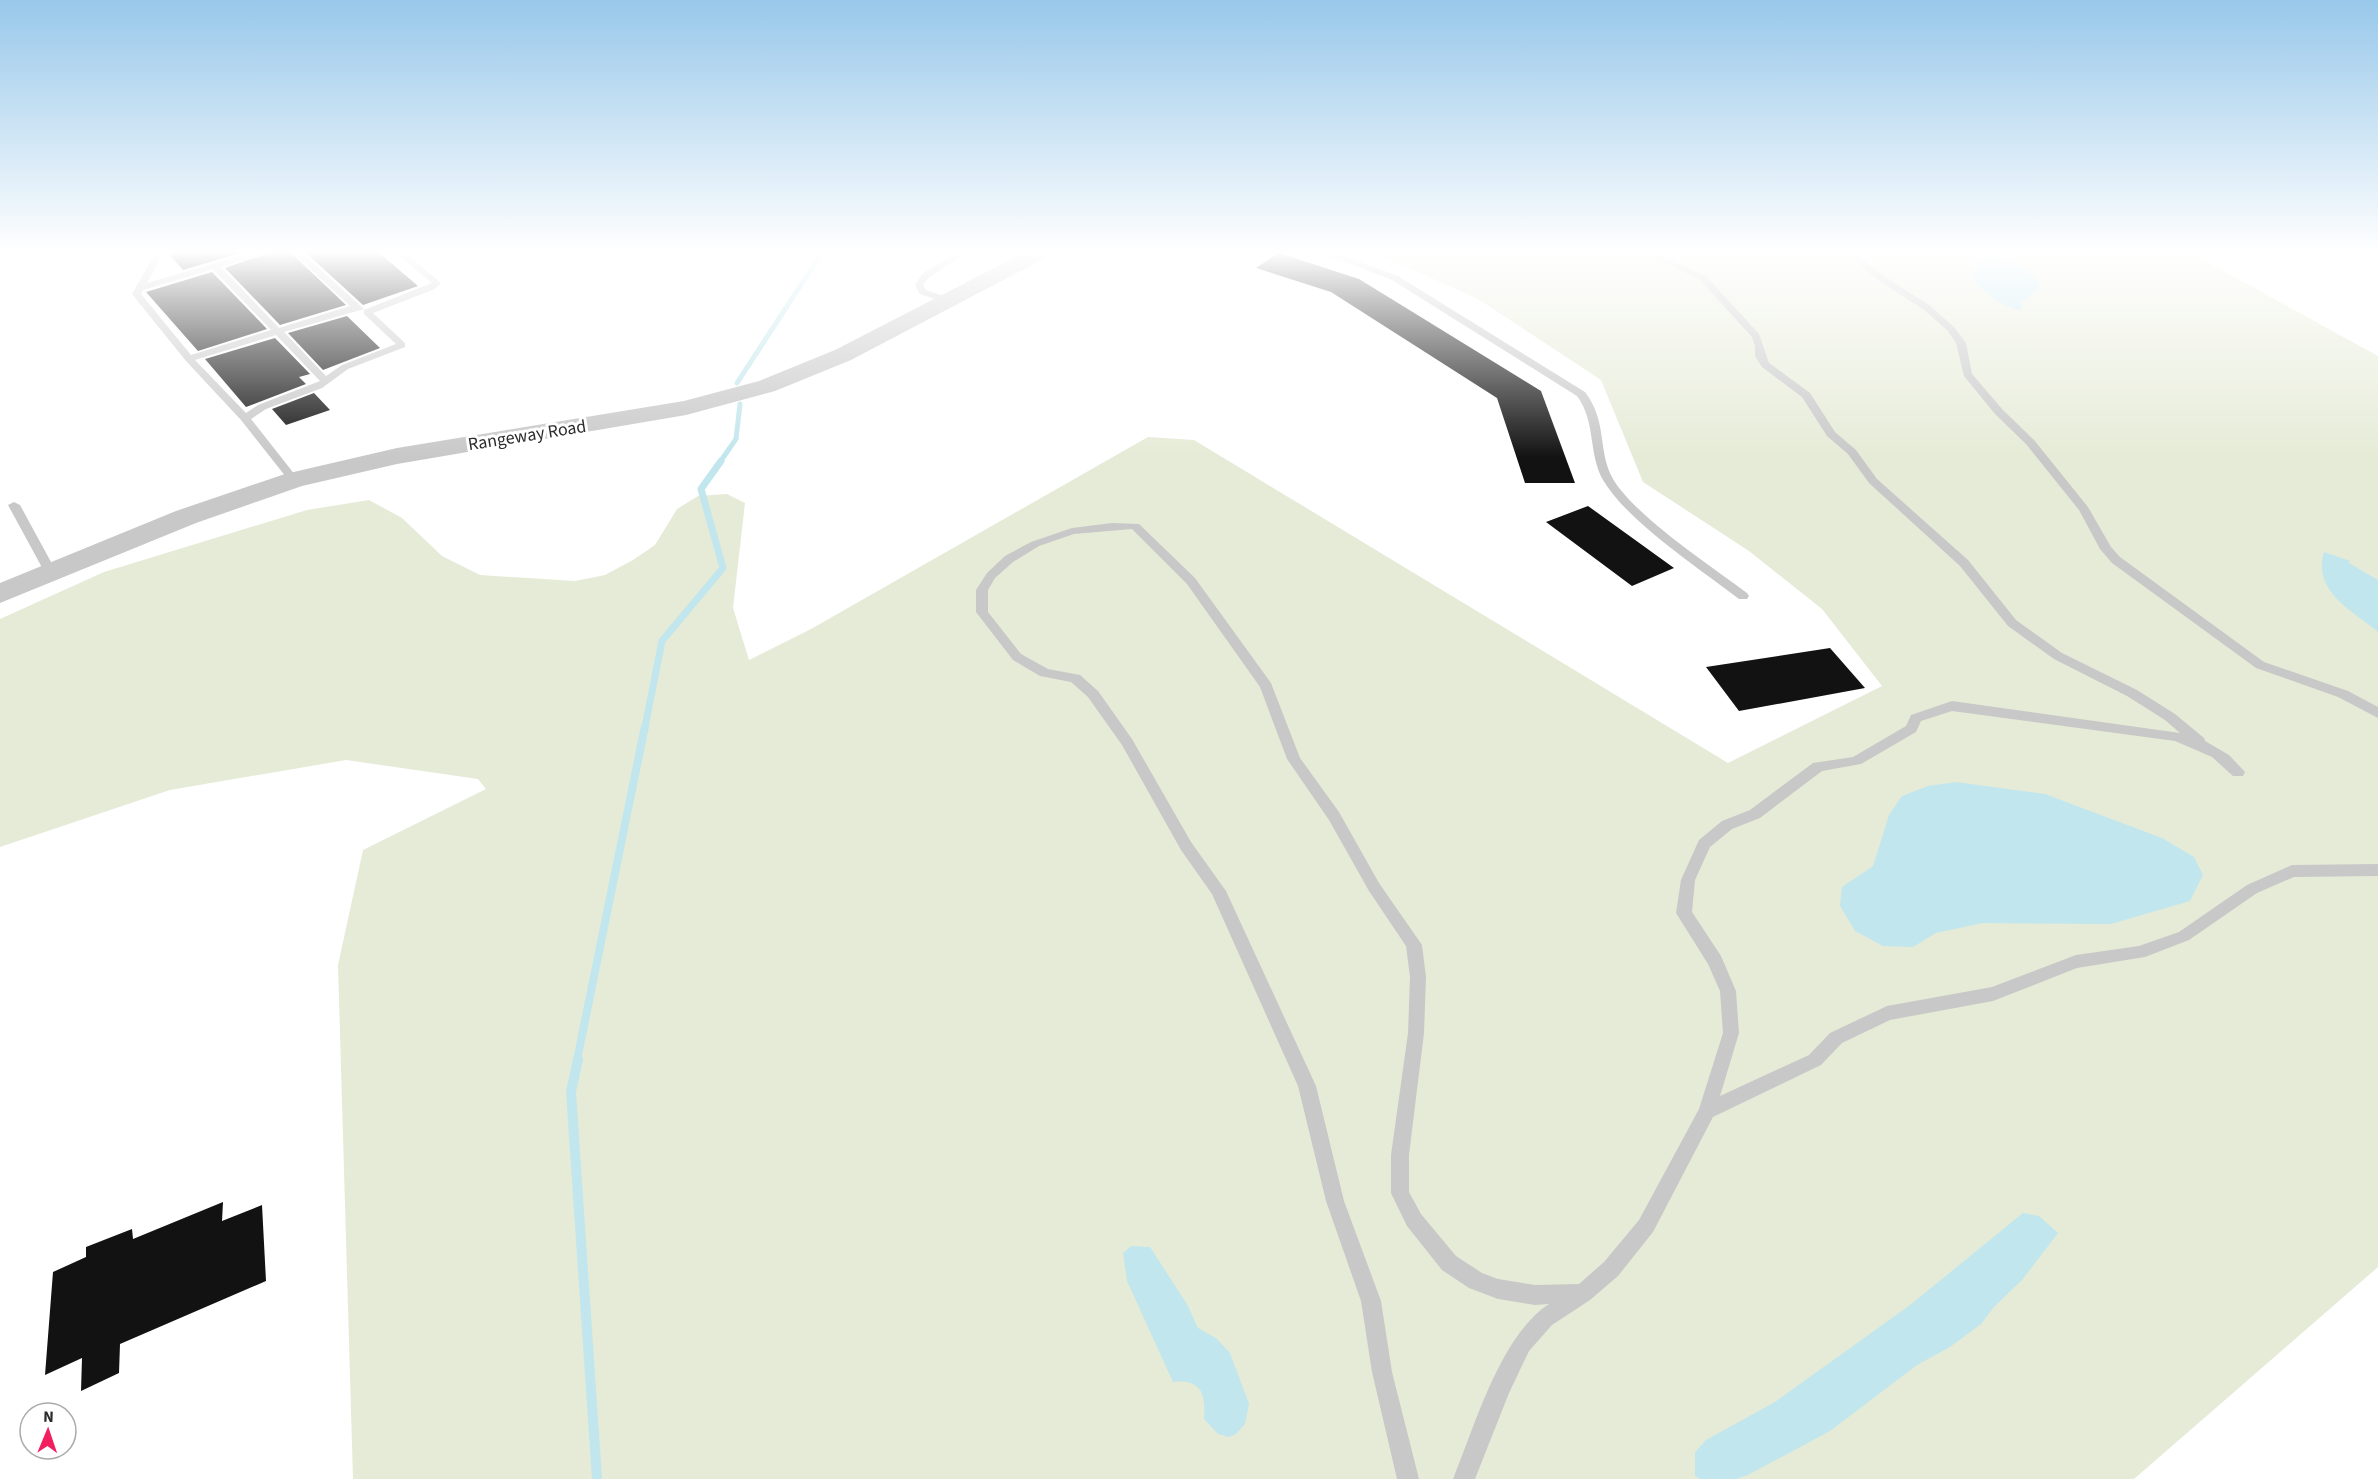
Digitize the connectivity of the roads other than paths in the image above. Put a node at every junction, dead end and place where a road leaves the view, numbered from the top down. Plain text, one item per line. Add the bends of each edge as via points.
1 (157, 320) edge
2 (267, 320) edge
3 (312, 320) edge
4 (376, 320) edge
5 (911, 320) edge
6 (1462, 320) edge
7 (1743, 320) edge
8 (1941, 320) edge
9 (277, 331) junction
10 (189, 359) junction
11 (325, 381) junction
12 (245, 418) junction
13 (294, 480) junction
14 (14, 505) dead end
15 (51, 573) junction
16 (0, 594) edge
17 (1743, 596) dead end
18 (2378, 713) edge
19 (2208, 748) junction
20 (2238, 772) dead end
21 (2378, 870) edge
22 (1707, 1111) junction
23 (1583, 1293) junction
24 (1408, 1479) edge
25 (1464, 1479) edge

1 - 10 lane
2 - 9 lane
3 - 9 lane
4 - 11 lane via 402,345 345,367
5 - 13 street, Rangeway Road via 820,366 741,394 624,419 361,463
6 - 17 lane via 1581,394 1593,410 1604,468 1612,486 1645,518
7 - 19 lane via 1761,346 1760,356 1765,365 1806,395 1823,425 1852,452 1873,481 1964,563 2012,623 2058,656 2170,717
8 - 18 lane via 1961,343 1967,374 2030,442 2084,509 2116,560 2260,665 2343,694
9 - 10 lane
9 - 11 lane
10 - 12 lane
11 - 12 lane
12 - 13 lane
13 - 15 street, Rangeway Road via 186,517
14 - 15 lane
15 - 16 street, Rangeway Road
19 - 20 lane
19 - 22 lane via 2175,736 2115,726 2023,718 1952,706 1916,718 1911,729 1856,761 1818,767 1755,814 1727,825 1704,844 1688,880 1684,913 1715,961 1728,991 1731,1033
21 - 22 lane via 2292,871 2252,889 2184,936 2139,952 2076,962 1993,994 1887,1013 1836,1038 1815,1060
22 - 23 lane via 1646,1226 1611,1269
23 - 24 lane via 1535,1295 1476,1281 1449,1263 1400,1193 1400,1155 1416,1033 1418,977 1414,945 1294,759 1266,686 1191,581 1134,526 1072,531 1035,544 1009,559 982,590 982,612 1017,657 1045,673 1075,678 1093,693 1127,742 1186,846 1218,891 1278,1019 1307,1086 1335,1201 1371,1302 1382,1372
23 - 25 lane via 1545,1318 1522,1344

